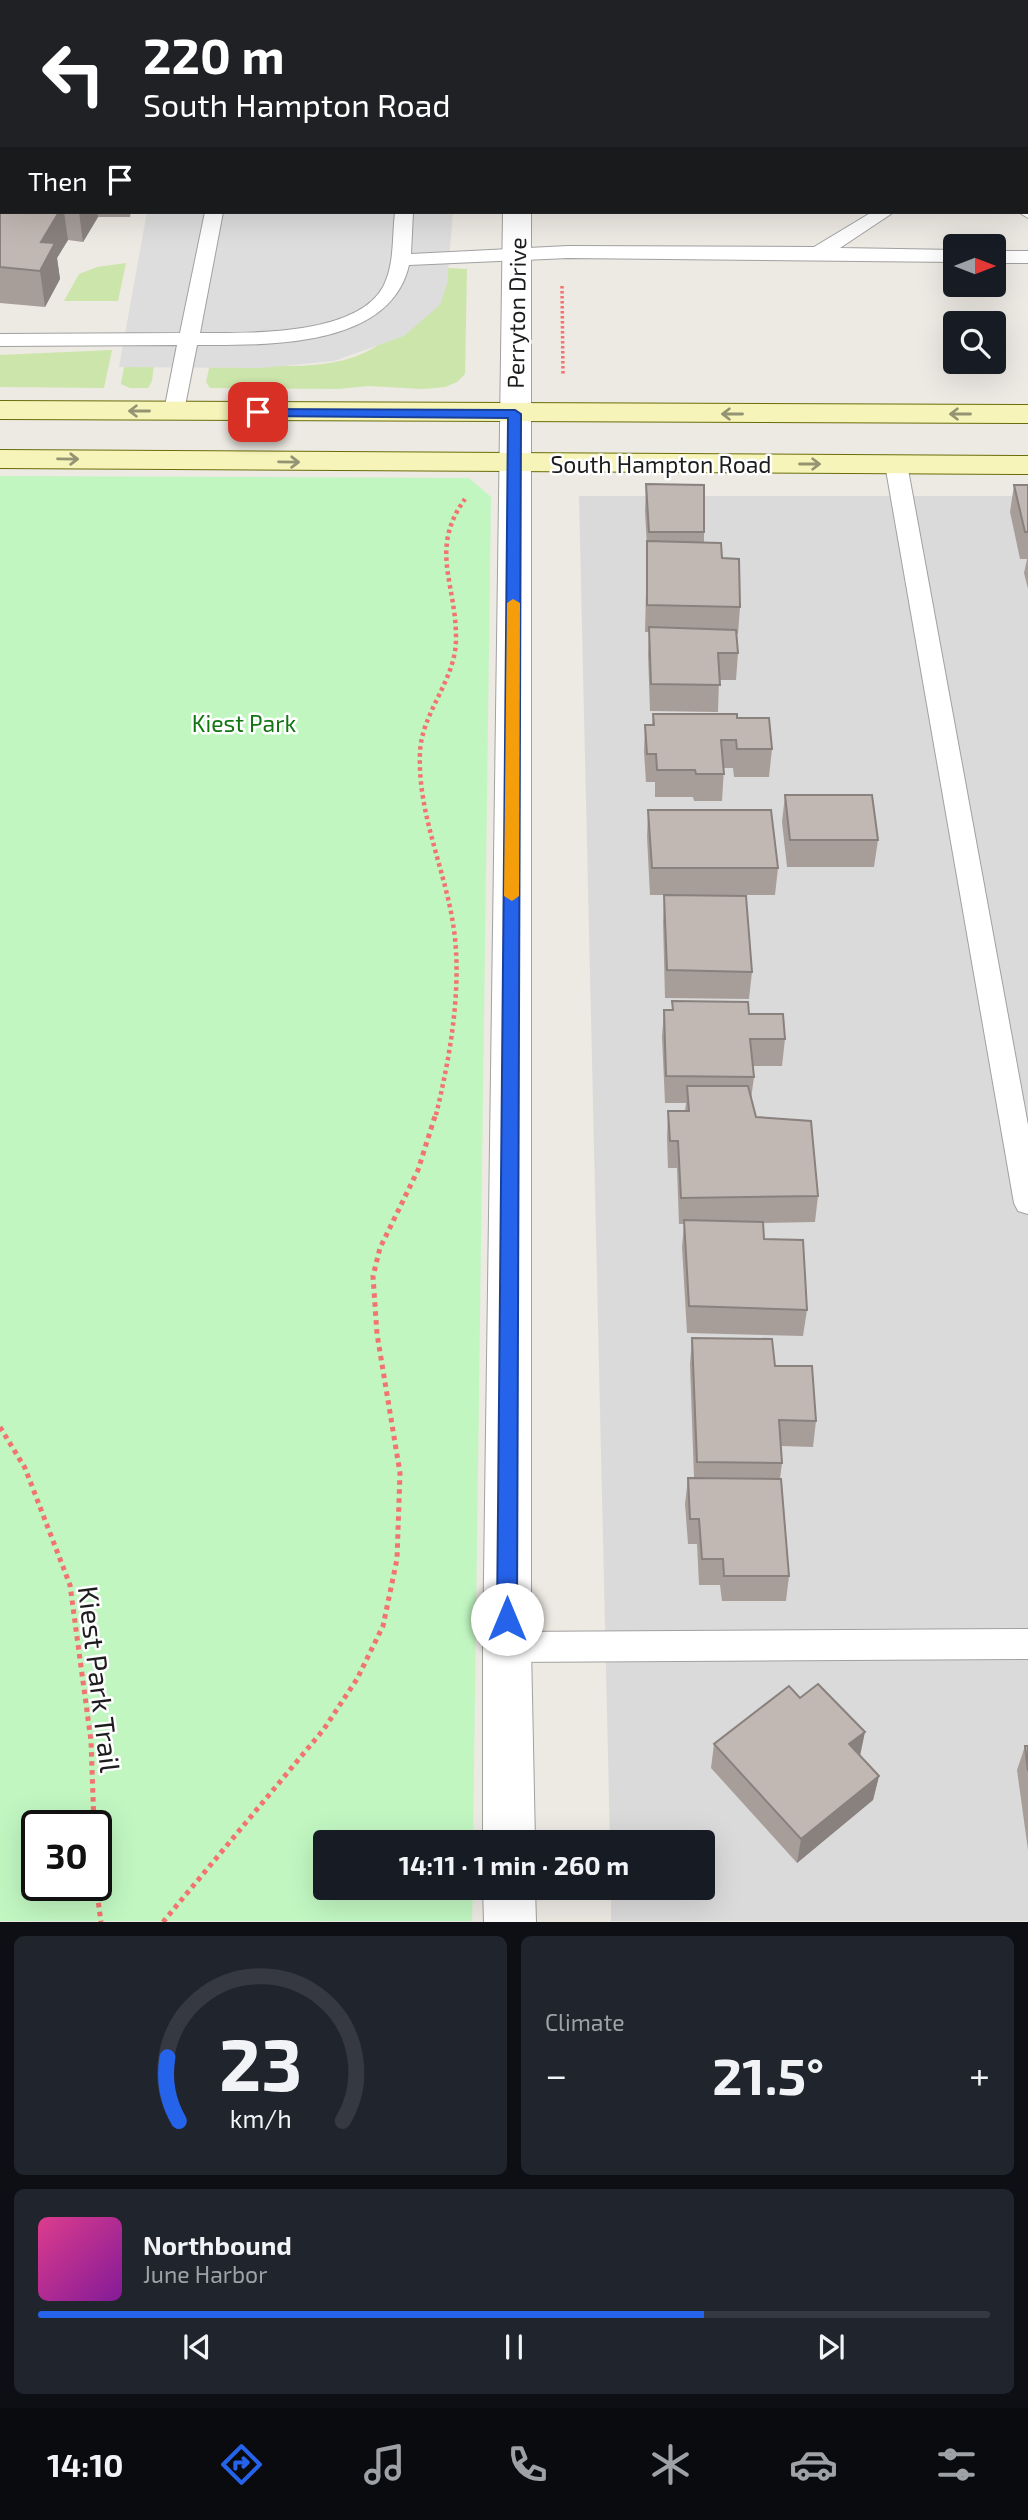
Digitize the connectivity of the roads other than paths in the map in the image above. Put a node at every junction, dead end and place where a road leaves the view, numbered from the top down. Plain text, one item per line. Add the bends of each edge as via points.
1 (214, 214) edge
2 (404, 214) edge
3 (517, 214) edge
4 (882, 214) edge
5 (818, 253) junction
6 (943, 256) edge
7 (517, 257) junction
8 (1006, 257) edge
9 (1028, 257) edge
10 (401, 260) junction
11 (191, 339) junction
12 (0, 340) edge
13 (0, 410) edge
14 (174, 411) junction
15 (515, 414) junction
16 (1028, 414) edge
17 (0, 459) edge
18 (515, 463) junction
19 (896, 464) junction
20 (1028, 465) edge
21 (1028, 1202) edge
22 (1028, 1644) edge
23 (507, 1647) junction
24 (509, 1830) edge
25 (509, 1900) edge
26 (510, 1922) edge

1 - 11 lane
2 - 10 lane
3 - 7 street, Perryton Drive
4 - 5 lane
5 - 6 lane
5 - 7 lane via 562,252
7 - 10 lane
7 - 15 street, Perryton Drive
8 - 9 lane
10 - 11 lane via 392,289 364,315 276,336
11 - 12 lane
11 - 14 lane
14 -> 13 main road
14 - 15 main road
16 -> 15 main road
15 - 18 street, Perryton Drive
17 -> 18 main road, South Hampton Road
18 -> 19 main road, South Hampton Road
18 - 23 street, Perryton Drive
19 - 20 main road, South Hampton Road
19 - 21 lane
22 - 23 lane
23 - 24 street, Perryton Drive
25 - 26 street

